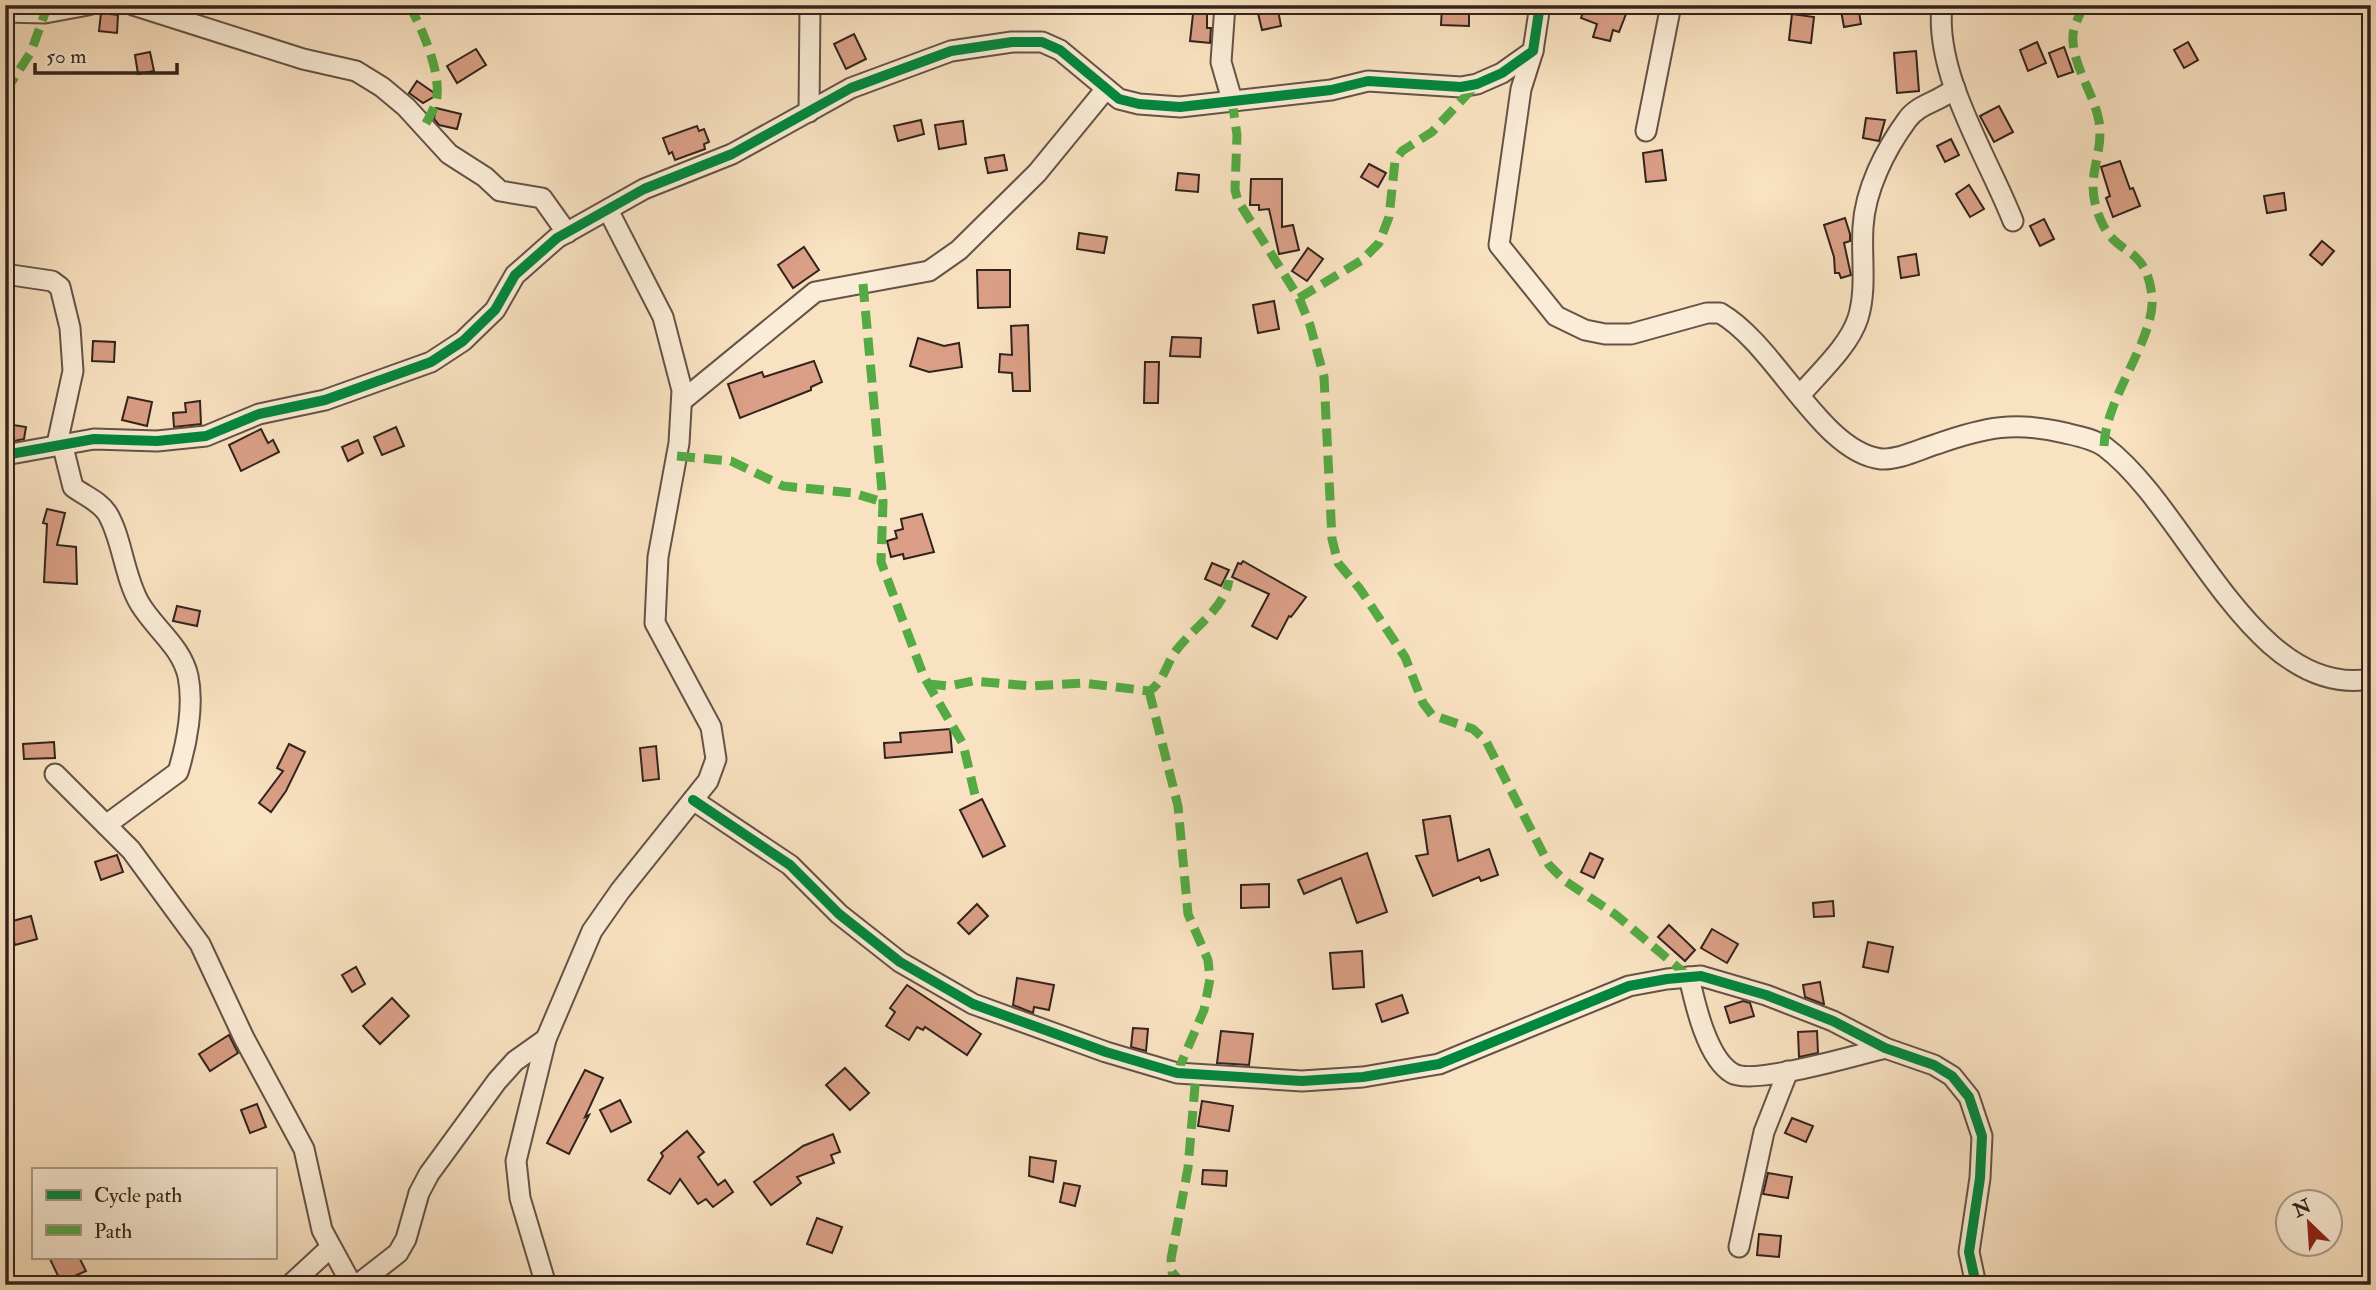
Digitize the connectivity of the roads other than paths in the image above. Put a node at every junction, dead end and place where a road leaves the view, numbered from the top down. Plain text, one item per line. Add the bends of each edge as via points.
1 (6, 5) edge
2 (88, 5) edge
3 (133, 5) edge
4 (810, 5) edge
5 (1225, 5) edge
6 (1539, 5) edge
7 (1671, 5) edge
8 (1942, 5) edge
9 (5, 11) edge
10 (1533, 51) junction
11 (1955, 88) junction
12 (1105, 90) junction
13 (1232, 100) junction
14 (808, 112) junction
15 (1646, 131) dead end
16 (608, 210) junction
17 (2013, 221) dead end
18 (567, 233) junction
19 (5, 274) edge
20 (1801, 394) junction
21 (683, 400) junction
22 (60, 444) junction
23 (5, 454) edge
24 (2371, 679) edge
25 (55, 774) dead end
26 (693, 800) junction
27 (106, 825) junction
28 (1689, 977) junction
29 (546, 1039) junction
30 (1885, 1048) junction
31 (1788, 1071) junction
32 (1739, 1247) dead end
33 (330, 1248) junction
34 (290, 1285) edge
35 (355, 1285) edge
36 (546, 1285) edge
37 (1976, 1285) edge

1 - 9 street
2 - 9 street via 45,13
3 - 18 street via 303,59 356,71 390,93 449,154 500,191 542,198
4 - 14 street
5 - 13 street via 1221,62
6 - 10 street
7 - 15 street
8 - 11 street via 1944,48
10 - 13 street via 1502,73 1461,87 1368,82
10 - 20 street via 1521,89 1500,231 1503,253 1556,316 1585,330 1631,334 1720,313 1762,349
11 - 17 street
11 - 20 street via 1916,109 1883,162 1870,188 1863,224 1863,296 1858,320
12 - 13 street via 1139,104 1180,107
12 - 14 street via 1060,50 1042,42 1012,42 951,51 850,88
12 - 21 street via 1037,173 959,250 929,271 816,292
14 - 16 street via 732,154 645,189
16 - 18 street
16 - 21 street via 663,317
18 - 22 street via 529,260 495,310 431,362 325,400 259,414 206,436
19 - 22 street via 52,281 60,287 74,371
20 - 24 street via 1840,441 1861,455 1884,459 2001,425 2038,426 2104,446 2146,486 2244,620 2274,649 2328,679 2350,683
21 - 26 street via 653,602 662,641 711,727 716,759 708,781
22 - 23 street
22 - 27 street via 73,487 95,500 110,517 140,604 175,647 188,675 188,725 178,772
25 - 27 street
26 - 28 street via 790,865 839,914 900,962 973,1004 1177,1073 1302,1081 1363,1077 1439,1064 1629,986
26 - 29 street via 592,931
27 - 33 street via 150,872 200,944 304,1149 315,1208
28 - 30 street via 1701,976 1766,995 1833,1021
28 - 31 street via 1696,1010 1729,1072 1740,1077
29 - 35 street via 515,1061 435,1165 419,1193 398,1253
29 - 36 street via 516,1161 520,1198
30 - 31 street
30 - 37 street via 1934,1065 1952,1076 1969,1097 1982,1136 1969,1252
31 - 32 street via 1764,1132
33 - 34 street
33 - 35 street

